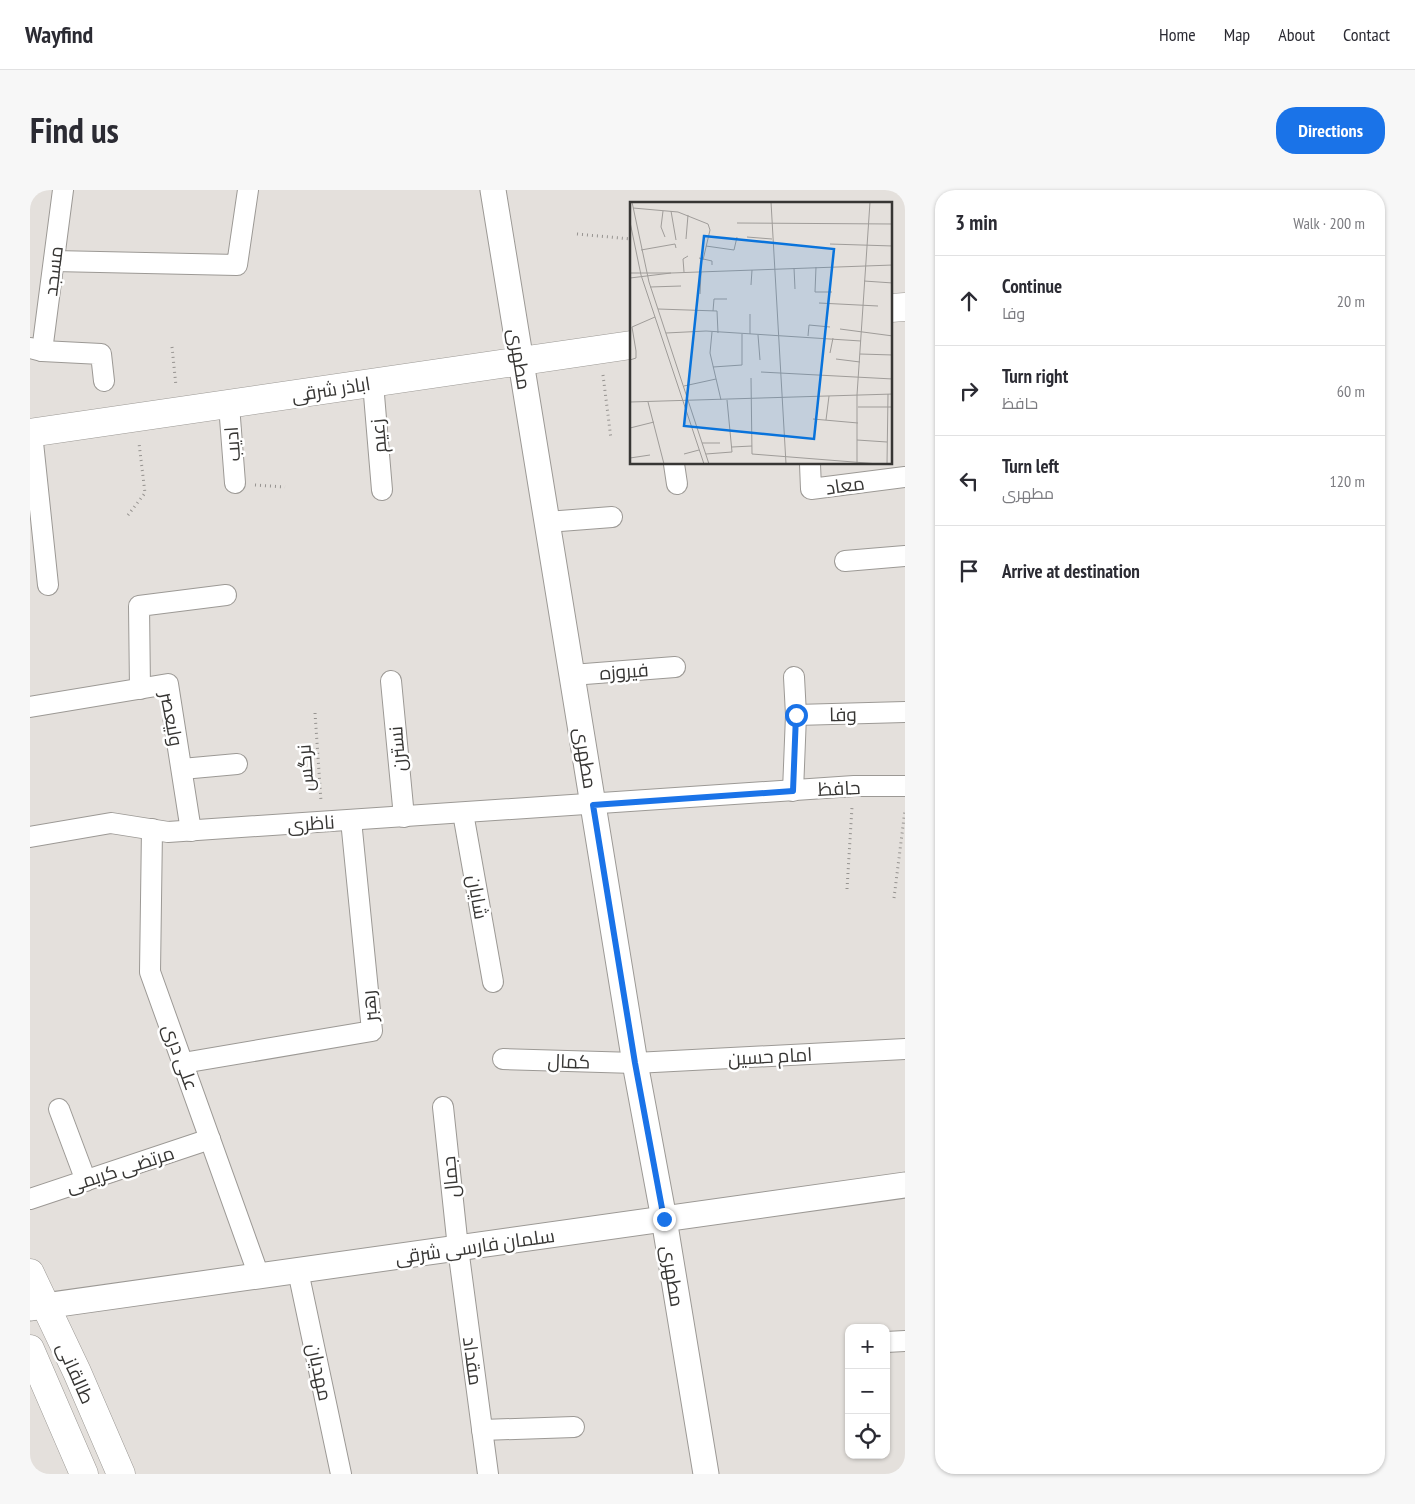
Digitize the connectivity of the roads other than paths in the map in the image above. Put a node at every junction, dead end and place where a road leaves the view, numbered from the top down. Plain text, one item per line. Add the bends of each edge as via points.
1 (63, 190) edge
2 (248, 190) edge
3 (493, 190) edge
4 (54, 261) junction
5 (905, 307) edge
6 (892, 308) edge
7 (630, 345) edge
8 (36, 350) edge
9 (520, 361) junction
10 (104, 381) dead end
11 (373, 383) junction
12 (229, 405) junction
13 (31, 433) edge
14 (674, 465) edge
15 (810, 465) edge
16 (905, 477) edge
17 (235, 483) road end
18 (677, 484) dead end
19 (382, 490) dead end
20 (612, 517) dead end
21 (547, 522) junction
22 (905, 556) edge
23 (845, 561) dead end
24 (48, 585) dead end
25 (226, 595) dead end
26 (675, 667) dead end
27 (572, 675) junction
28 (794, 677) dead end
29 (391, 681) dead end
30 (140, 689) junction
31 (30, 707) edge
32 (905, 712) edge
33 (796, 715) junction
34 (237, 764) dead end
35 (182, 769) junction
36 (905, 786) edge
37 (793, 791) junction
38 (593, 805) junction
39 (463, 813) junction
40 (404, 817) junction
41 (351, 820) junction
42 (152, 829) junction
43 (191, 831) junction
44 (30, 837) edge
45 (493, 982) dead end
46 (905, 1049) edge
47 (504, 1059) dead end
48 (183, 1063) junction
49 (635, 1063) junction
50 (443, 1107) dead end
51 (59, 1109) dead end
52 (210, 1140) junction
53 (86, 1181) junction
54 (905, 1185) edge
55 (30, 1199) edge
56 (664, 1219) junction
57 (458, 1248) junction
58 (298, 1271) junction
59 (30, 1273) edge
60 (259, 1276) junction
61 (38, 1307) edge
62 (905, 1341) edge
63 (890, 1342) edge
64 (30, 1349) edge
65 (574, 1426) dead end
66 (482, 1430) junction
67 (84, 1474) edge
68 (121, 1474) edge
69 (341, 1474) edge
70 (488, 1474) edge
71 (706, 1474) edge

1 - 4 street, مسجد
2 - 4 street via 237,265
3 - 9 street, مطهری
4 - 8 street, مسجد
5 - 6 main road
7 - 9 main road, اباذر شرقی
8 - 10 street via 102,354
9 - 11 main road, اباذر شرقی
9 - 21 street, مطهری
11 - 12 main road, اباذر شرقی
11 - 19 street, زعیم
12 - 13 main road, اباذر شرقی
12 - 17 street, ادیب
13 - 24 street
14 - 18 street
15 - 16 street, معاد via 811,489
20 - 21 street
21 - 27 street, مطهری
22 - 23 street
25 - 30 street via 139,606
26 - 27 street, فیروزه
27 - 38 street, مطهری
28 - 33 street
29 - 40 street, نسترن
30 - 31 street, ولیعصر
30 - 35 street, ولیعصر via 168,684
32 - 33 street, وفا
33 - 37 street
34 - 35 street
35 - 43 street, ولیعصر
36 - 37 street, حافظ
37 - 38 street, حافظ
38 - 39 street, ناظری
38 - 49 street, مطهری
39 - 40 street, ناظری
39 - 45 street, شایان
40 - 41 street, ناظری
41 - 43 street, ناظری
41 - 48 street, رهبر via 372,1031
42 - 43 street, ناظری
42 - 44 street, ناظری via 111,823
42 - 48 street, علی دری via 150,972
46 - 49 street, امام حسین
47 - 49 street, کمال
48 - 52 street, علی دری
49 - 56 street, مطهری
50 - 57 street, جمال
51 - 53 street
52 - 53 street, مرتضی کریمی
52 - 60 street, علی دری
53 - 55 street, مرتضی کریمی
54 - 56 street, سلمان فارسی شرقی
56 - 57 street, سلمان فارسی شرقی
56 - 71 street, مطهری
57 - 58 street, سلمان فارسی شرقی
57 - 66 street, مقداد
58 - 60 street, سلمان فارسی شرقی
58 - 69 street, مهدیان
59 - 61 main road, طالقانی
60 - 61 street, سلمان فارسی شرقی
61 - 68 main road, طالقانی via 77,1372
62 - 63 street
64 - 67 main road, طالقانی
65 - 66 street
66 - 70 street, مقداد

